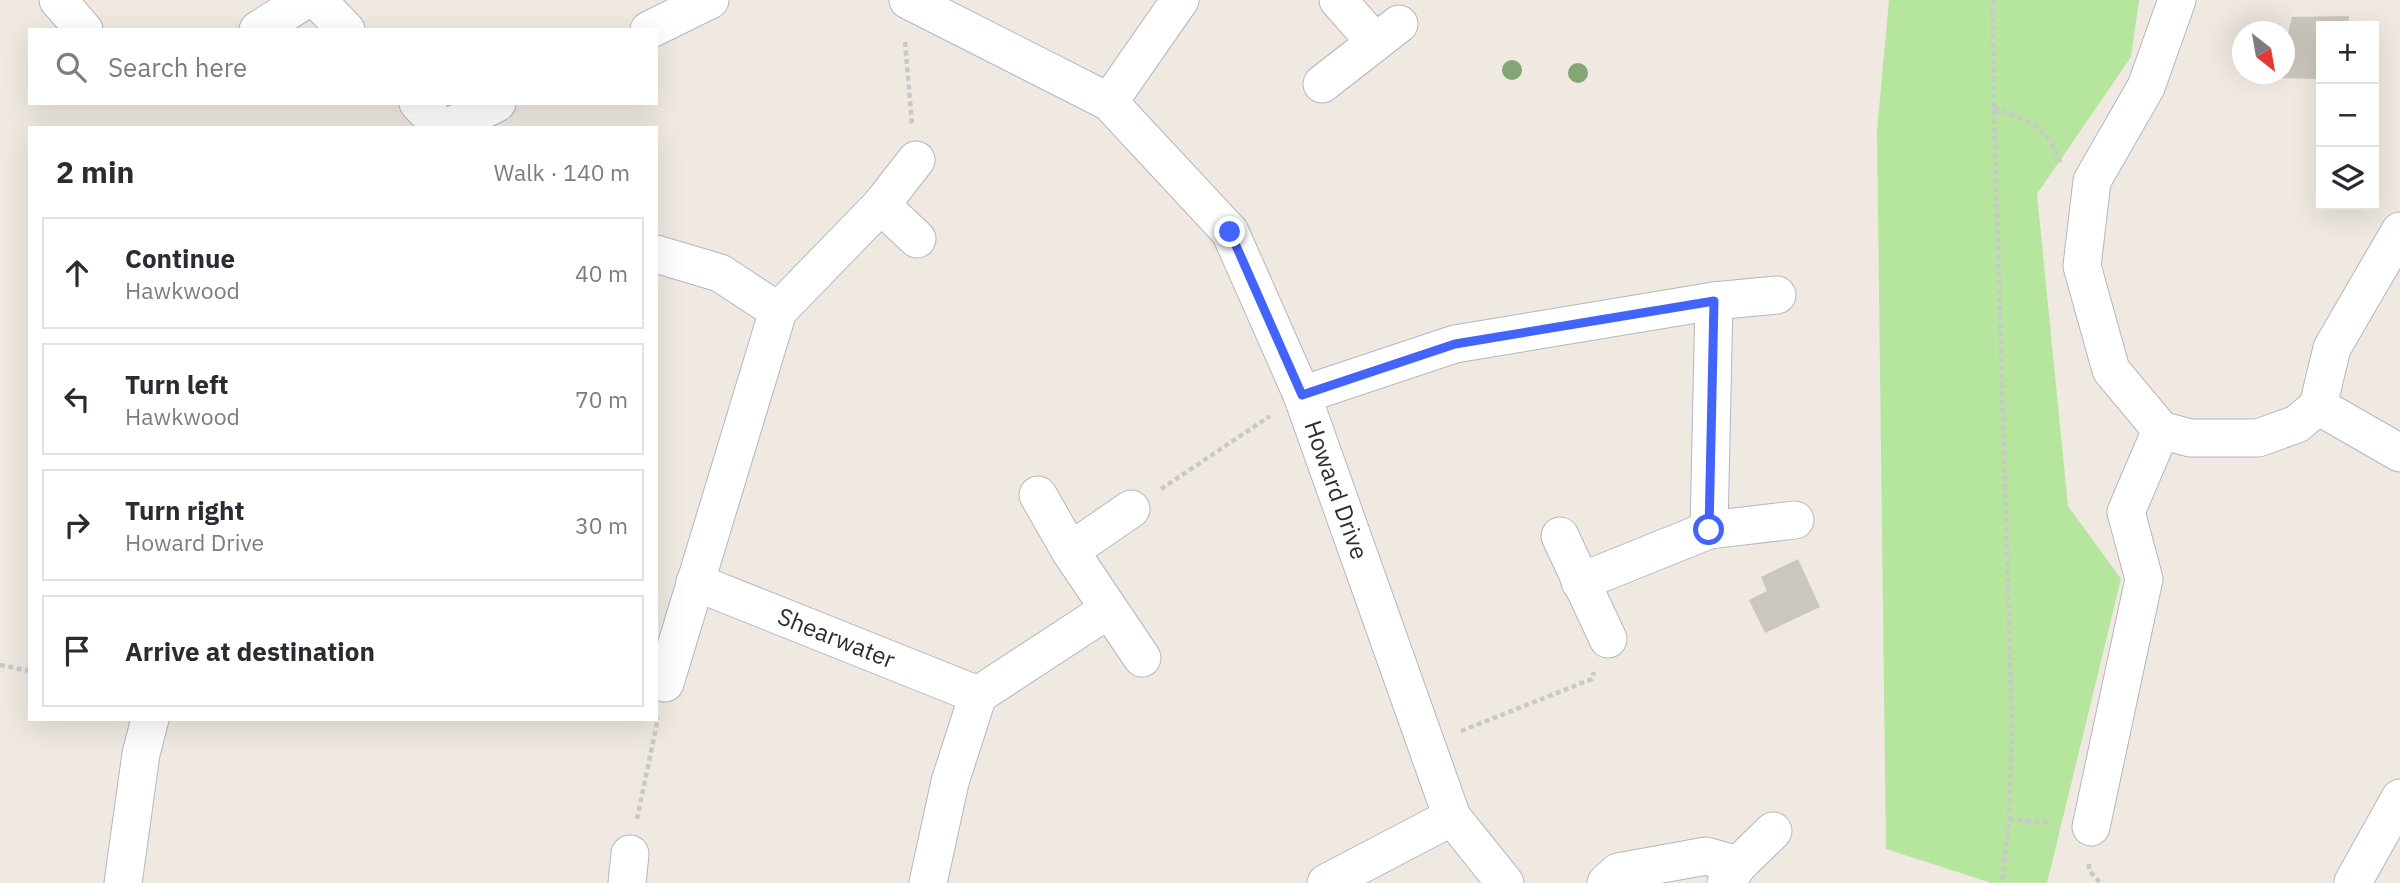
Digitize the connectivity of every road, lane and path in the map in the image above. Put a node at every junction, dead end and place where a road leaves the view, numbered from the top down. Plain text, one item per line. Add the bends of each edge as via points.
1 (58, 0) edge
2 (305, 0) edge
3 (317, 0) edge
4 (710, 0) edge
5 (908, 0) edge
6 (1180, 0) edge
7 (1338, 0) edge
8 (1993, 0) edge
9 (2177, 0) edge
10 (82, 28) edge
11 (261, 28) edge
12 (344, 28) edge
13 (653, 28) edge
14 (905, 40) dead end
15 (1322, 84) dead end
16 (1109, 102) junction
17 (420, 105) edge
18 (493, 105) edge
19 (1994, 109) junction
20 (442, 126) edge
21 (448, 126) edge
22 (916, 160) joint
23 (2063, 171) dead end
24 (881, 205) junction
25 (2400, 231) edge
26 (917, 239) dead end
27 (658, 255) edge
28 (1777, 295) dead end
29 (1714, 301) junction
30 (778, 311) junction
31 (1302, 395) junction
32 (2318, 406) junction
33 (2161, 430) junction
34 (2400, 453) edge
35 (1038, 495) dead end
36 (1131, 509) joint
37 (1795, 520) dead end
38 (1709, 530) junction
39 (1559, 537) dead end
40 (1070, 551) junction
41 (695, 582) junction
42 (1580, 582) junction
43 (1108, 610) junction
44 (1608, 639) joint
45 (1142, 658) dead end
46 (0, 665) edge
47 (28, 671) edge
48 (665, 683) joint
49 (978, 695) junction
50 (658, 718) edge
51 (149, 721) edge
52 (657, 721) edge
53 (1427, 745) junction
54 (2400, 798) edge
55 (1452, 817) junction
56 (2091, 827) dead end
57 (1773, 831) dead end
58 (628, 869) edge
59 (1732, 874) edge
60 (2353, 882) edge
61 (123, 883) edge
62 (928, 883) edge
63 (1326, 883) edge
64 (1505, 883) edge
65 (1606, 883) edge
66 (2003, 883) edge

1 - 10 street
2 - 11 street
3 - 12 street
4 - 13 street
5 - 16 street, Howard Drive
6 - 16 street
7 - 15 street via 1387,33
8 - 19 path
9 - 33 street via 2146,87 2092,181 2082,266 2111,370
14 - 22 path
16 - 31 street, Howard Drive via 1230,232
17 - 20 street
18 - 21 street
19 - 23 path via 2027,119 2056,147
19 - 66 path via 2012,724
22 - 24 street
24 - 26 street
24 - 30 street
25 - 32 street via 2332,348
27 - 30 street via 720,273
28 - 29 street
29 - 31 street via 1455,344
29 - 38 street
30 - 41 street
31 - 36 path
31 - 53 street, Howard Drive
32 - 33 street via 2297,424 2258,438 2190,438
32 - 34 street
33 - 56 street via 2126,512 2144,579
35 - 40 street
36 - 40 street
37 - 38 street
38 - 42 street
39 - 42 street
40 - 43 street
41 - 48 street
41 - 49 street, Shearwater
42 - 44 street
43 - 45 street
43 - 49 street
44 - 53 path via 1592,679
46 - 47 path
48 - 50 path
49 - 62 street via 950,782
51 - 61 street
52 - 58 path
53 - 55 street, Howard Drive
54 - 60 street
55 - 63 street
55 - 64 street, Howard Drive
57 - 59 street
59 - 65 street via 1706,856 1618,872

